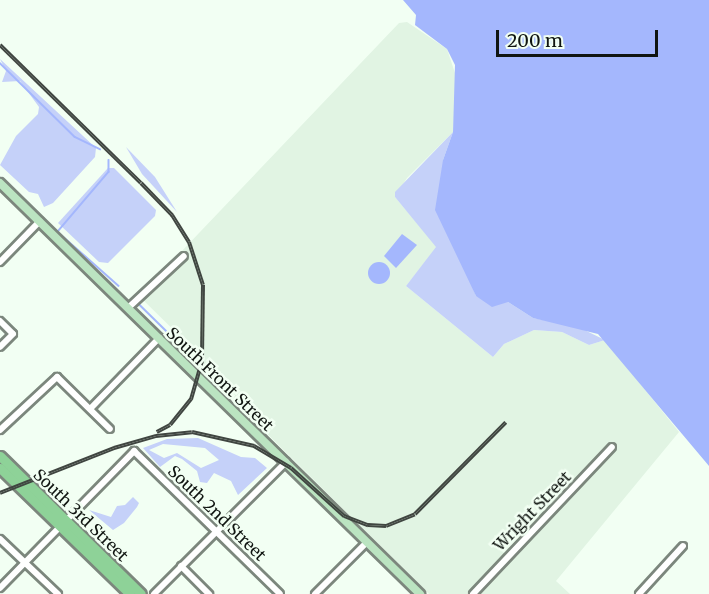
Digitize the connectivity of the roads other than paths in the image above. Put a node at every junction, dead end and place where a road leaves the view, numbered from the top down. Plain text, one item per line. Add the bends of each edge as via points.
1 (0, 183) edge
2 (40, 221) junction
3 (184, 256) dead end
4 (0, 262) edge
5 (128, 308) junction
6 (0, 321) edge
7 (159, 338) junction
8 (0, 348) edge
9 (91, 408) junction
10 (110, 429) dead end
11 (0, 430) edge
12 (612, 447) dead end
13 (0, 456) edge
14 (286, 462) junction
15 (0, 468) edge
16 (63, 524) junction
17 (216, 531) junction
18 (0, 539) edge
19 (366, 543) junction
20 (683, 546) dead end
21 (25, 563) junction
22 (181, 566) junction
23 (0, 588) edge
24 (58, 594) edge
25 (130, 594) edge
26 (141, 594) edge
27 (154, 594) edge
28 (209, 594) edge
29 (280, 594) edge
30 (315, 594) edge
31 (420, 594) edge
32 (473, 594) edge
33 (639, 594) edge

1 - 2 main road, South Front Street
2 - 4 street
2 - 5 main road, South Front Street
3 - 5 street
5 - 7 main road, South Front Street
6 - 8 street via 13,334
7 - 9 street
7 - 14 main road, South Front Street
9 - 10 street
9 - 11 street via 54,377
12 - 32 street, Wright Street
13 - 16 highway, South 3rd Street
14 - 17 street
14 - 19 main road, South Front Street
15 - 16 highway, South 3rd Street
16 - 17 street, South 2nd Street via 134,451
16 - 21 street
16 - 25 highway, South 3rd Street
16 - 26 highway, South 3rd Street
17 - 22 street
17 - 29 street, South 2nd Street
18 - 21 street
19 - 30 street
19 - 31 main road, South Front Street
20 - 33 street
21 - 23 street
21 - 24 street
22 - 27 street
22 - 28 street

